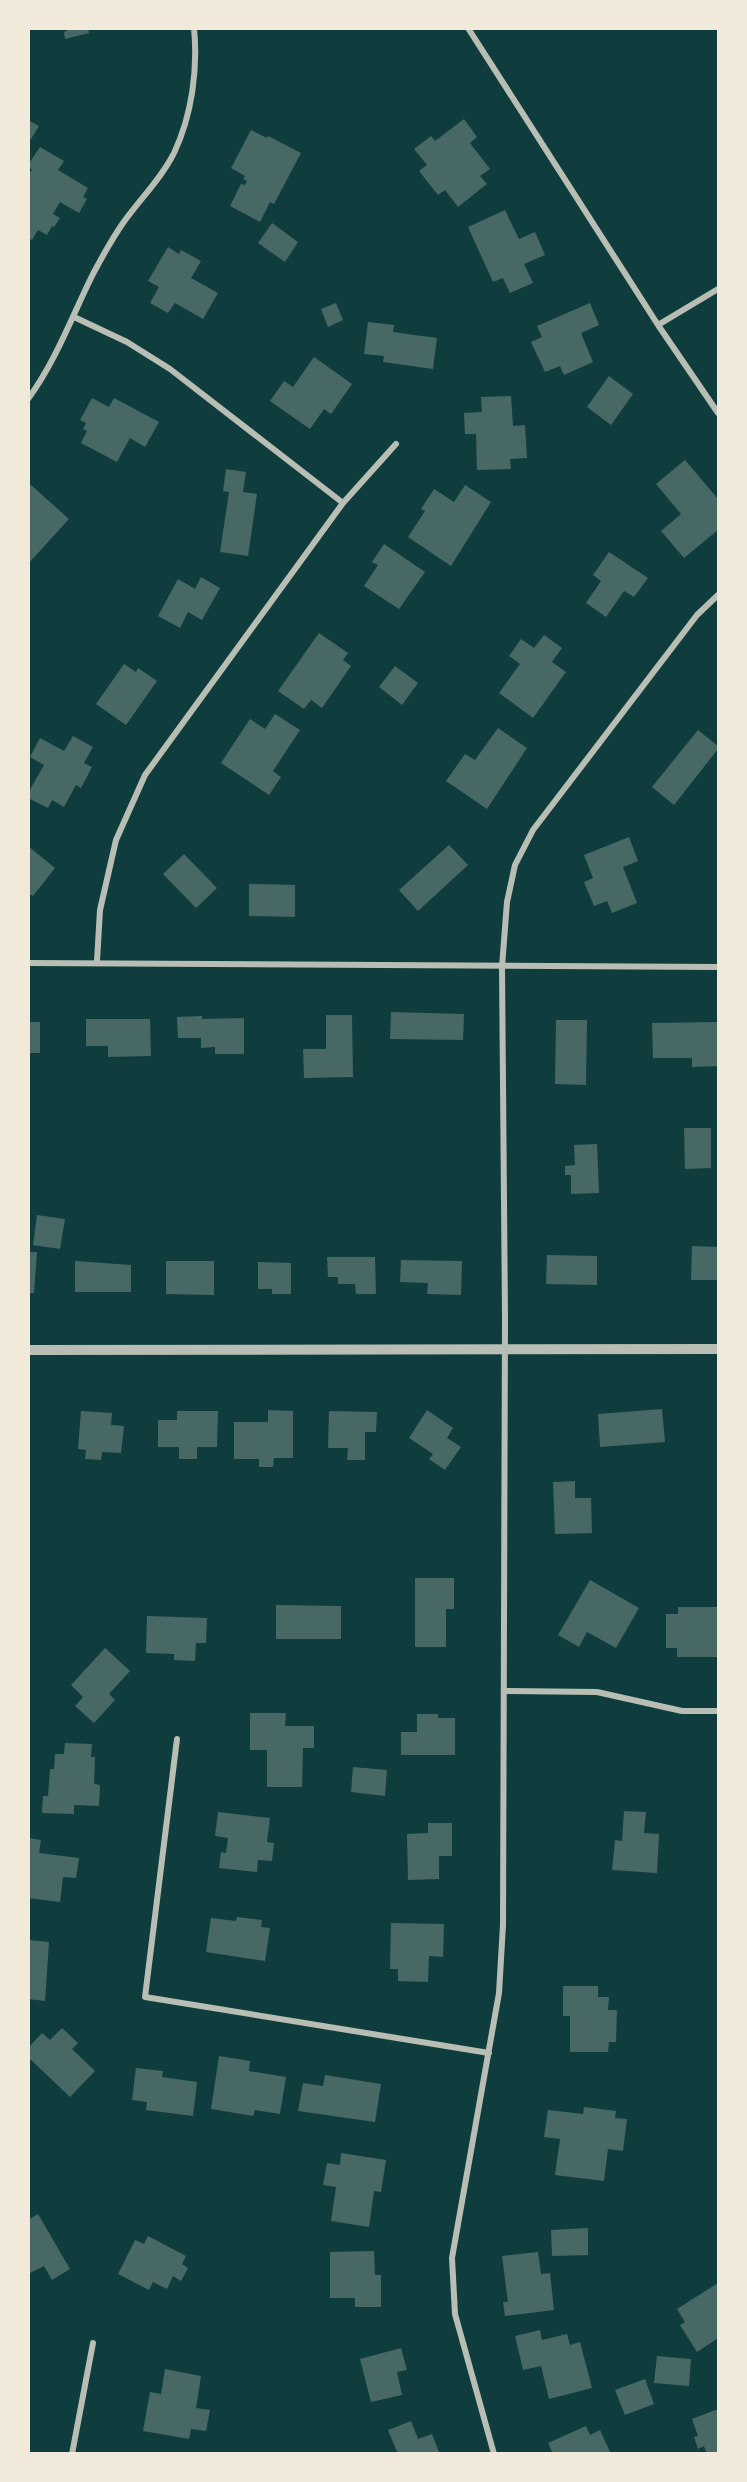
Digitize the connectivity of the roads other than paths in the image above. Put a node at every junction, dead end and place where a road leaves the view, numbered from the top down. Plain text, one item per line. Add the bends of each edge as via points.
1 (194, 28) edge
2 (468, 28) edge
3 (718, 289) edge
4 (74, 317) junction
5 (658, 325) junction
6 (28, 399) edge
7 (718, 413) edge
8 (396, 444) dead end
9 (343, 503) junction
10 (718, 595) edge
11 (97, 961) junction
12 (28, 963) edge
13 (502, 967) junction
14 (718, 967) edge
15 (505, 1349) junction
16 (718, 1349) edge
17 (28, 1350) edge
18 (504, 1691) junction
19 (718, 1711) edge
20 (177, 1739) dead end
21 (489, 2053) junction
22 (93, 2343) dead end
23 (72, 2454) edge
24 (494, 2454) edge

1 - 4 street via 197,58 190,106 174,152 93,273
2 - 5 street
3 - 5 street
4 - 6 street
4 - 9 street via 127,342 170,369
5 - 7 street
8 - 9 street
9 - 11 street via 145,775 116,840 99,910
10 - 13 street via 697,615 534,830 515,865
11 - 12 street
11 - 13 street
13 - 14 street
13 - 15 street
15 - 16 street
15 - 17 street
15 - 18 street
18 - 19 street via 597,1692 682,1711
18 - 21 street via 503,1925 500,1993
20 - 21 street via 145,1997
21 - 24 street via 452,2258 454,2313
22 - 23 street

